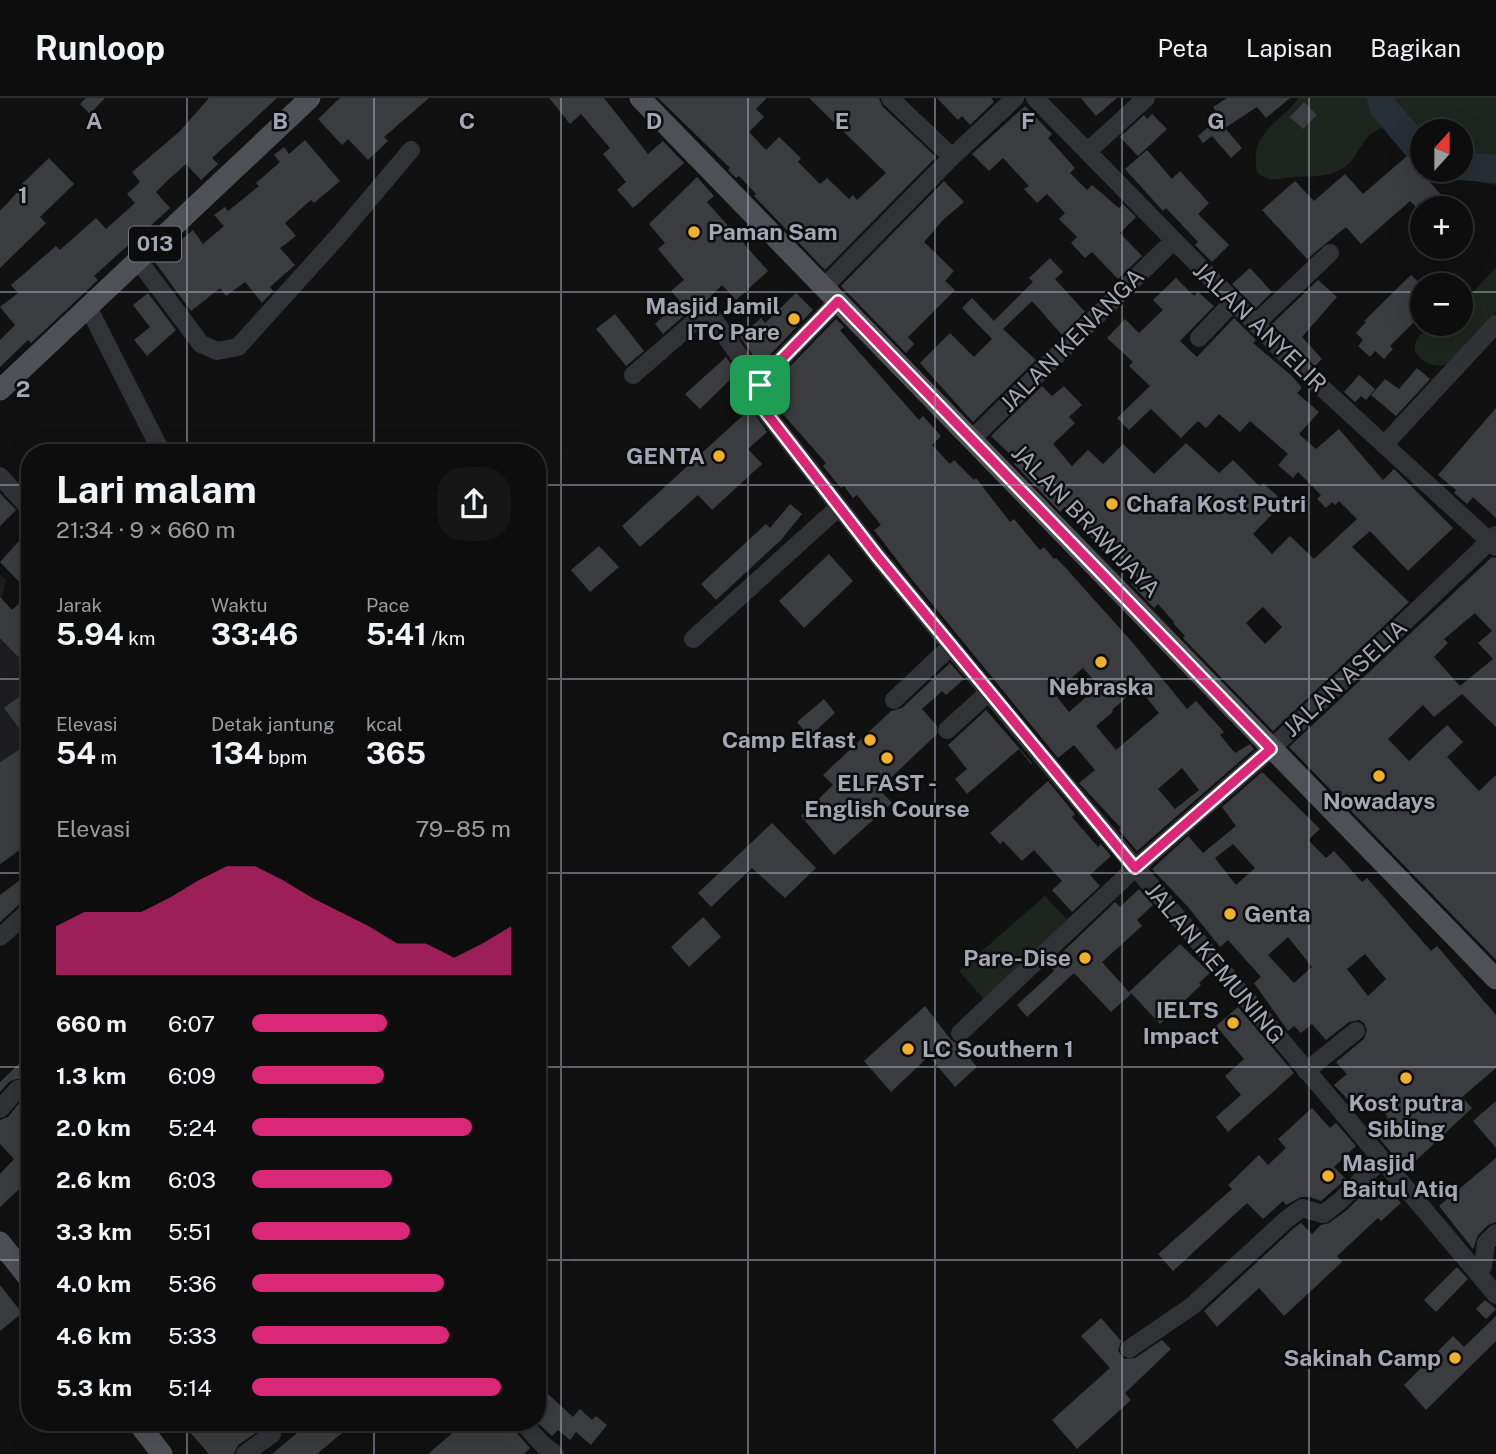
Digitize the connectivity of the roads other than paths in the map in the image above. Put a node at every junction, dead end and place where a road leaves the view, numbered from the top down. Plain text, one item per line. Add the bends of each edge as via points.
1 (310, 98) edge
2 (640, 98) edge
3 (890, 98) edge
4 (1015, 98) edge
5 (1146, 98) edge
6 (1040, 100) edge
7 (411, 150) dead end
8 (1087, 152) junction
9 (952, 157) junction
10 (1173, 241) junction
11 (1330, 253) dead end
12 (138, 260) junction
13 (831, 294) junction
14 (1233, 302) junction
15 (88, 307) junction
16 (1255, 324) junction
17 (1496, 324) edge
18 (1199, 338) dead end
19 (633, 375) dead end
20 (760, 385) junction
21 (0, 390) edge
22 (971, 440) junction
23 (157, 444) edge
24 (1384, 445) junction
25 (0, 476) edge
26 (21, 499) edge
27 (839, 507) junction
28 (1494, 541) edge
29 (693, 639) dead end
30 (951, 646) junction
31 (989, 692) junction
32 (894, 700) dead end
33 (947, 730) dead end
34 (1271, 749) junction
35 (1135, 868) junction
36 (21, 918) edge
37 (0, 937) edge
38 (1495, 975) edge
39 (1356, 1031) dead end
40 (960, 1033) dead end
41 (1306, 1071) junction
42 (18, 1089) dead end
43 (0, 1108) edge
44 (1381, 1160) junction
45 (1496, 1233) edge
46 (0, 1242) edge
47 (21, 1269) edge
48 (1478, 1273) junction
49 (1496, 1295) edge
50 (1129, 1349) dead end
51 (144, 1431) edge
52 (529, 1431) edge
53 (272, 1434) dead end
54 (545, 1451) edge
55 (162, 1454) edge
56 (245, 1454) edge

1 - 12 main road, 013
2 - 13 main road, JALAN BRAWIJAYA
3 - 9 street
4 - 9 street
5 - 8 street
6 - 8 street, JALAN ANYELIR
7 - 12 street via 238,347 217,351 201,344
8 - 10 street, JALAN ANYELIR
9 - 13 street
10 - 14 street, JALAN ANYELIR
10 - 22 street, JALAN KENANGA
11 - 16 street
12 - 15 main road, 013
13 - 20 street
13 - 22 main road, JALAN BRAWIJAYA
14 - 16 street, JALAN ANYELIR
14 - 18 street
15 - 21 main road, 013
15 - 23 street
16 - 24 street, JALAN ANYELIR
17 - 24 street
19 - 20 street, JALAN KEMUNING via 706,315
20 - 27 street, JALAN KEMUNING via 758,397 764,410
22 - 34 main road, JALAN BRAWIJAYA
24 - 28 street, JALAN ANYELIR
25 - 26 street
27 - 29 street
27 - 30 street, JALAN KEMUNING
28 - 34 street, JALAN ASELIA
30 - 31 street, JALAN KEMUNING
30 - 32 street
31 - 33 street
31 - 35 street, JALAN KEMUNING
34 - 35 street, JALAN ASELIA
34 - 38 main road, JALAN BRAWIJAYA
35 - 40 street, JALAN ASELIA
35 - 41 street, JALAN KEMUNING
36 - 37 street
39 - 41 street
41 - 44 street, JALAN KEMUNING
42 - 43 street
44 - 48 street, JALAN KEMUNING
44 - 50 street via 1323,1214 1302,1208 1192,1306
45 - 48 street via 1486,1243
46 - 47 main road
48 - 49 street, JALAN KEMUNING
51 - 55 main road
52 - 54 street
53 - 56 street

